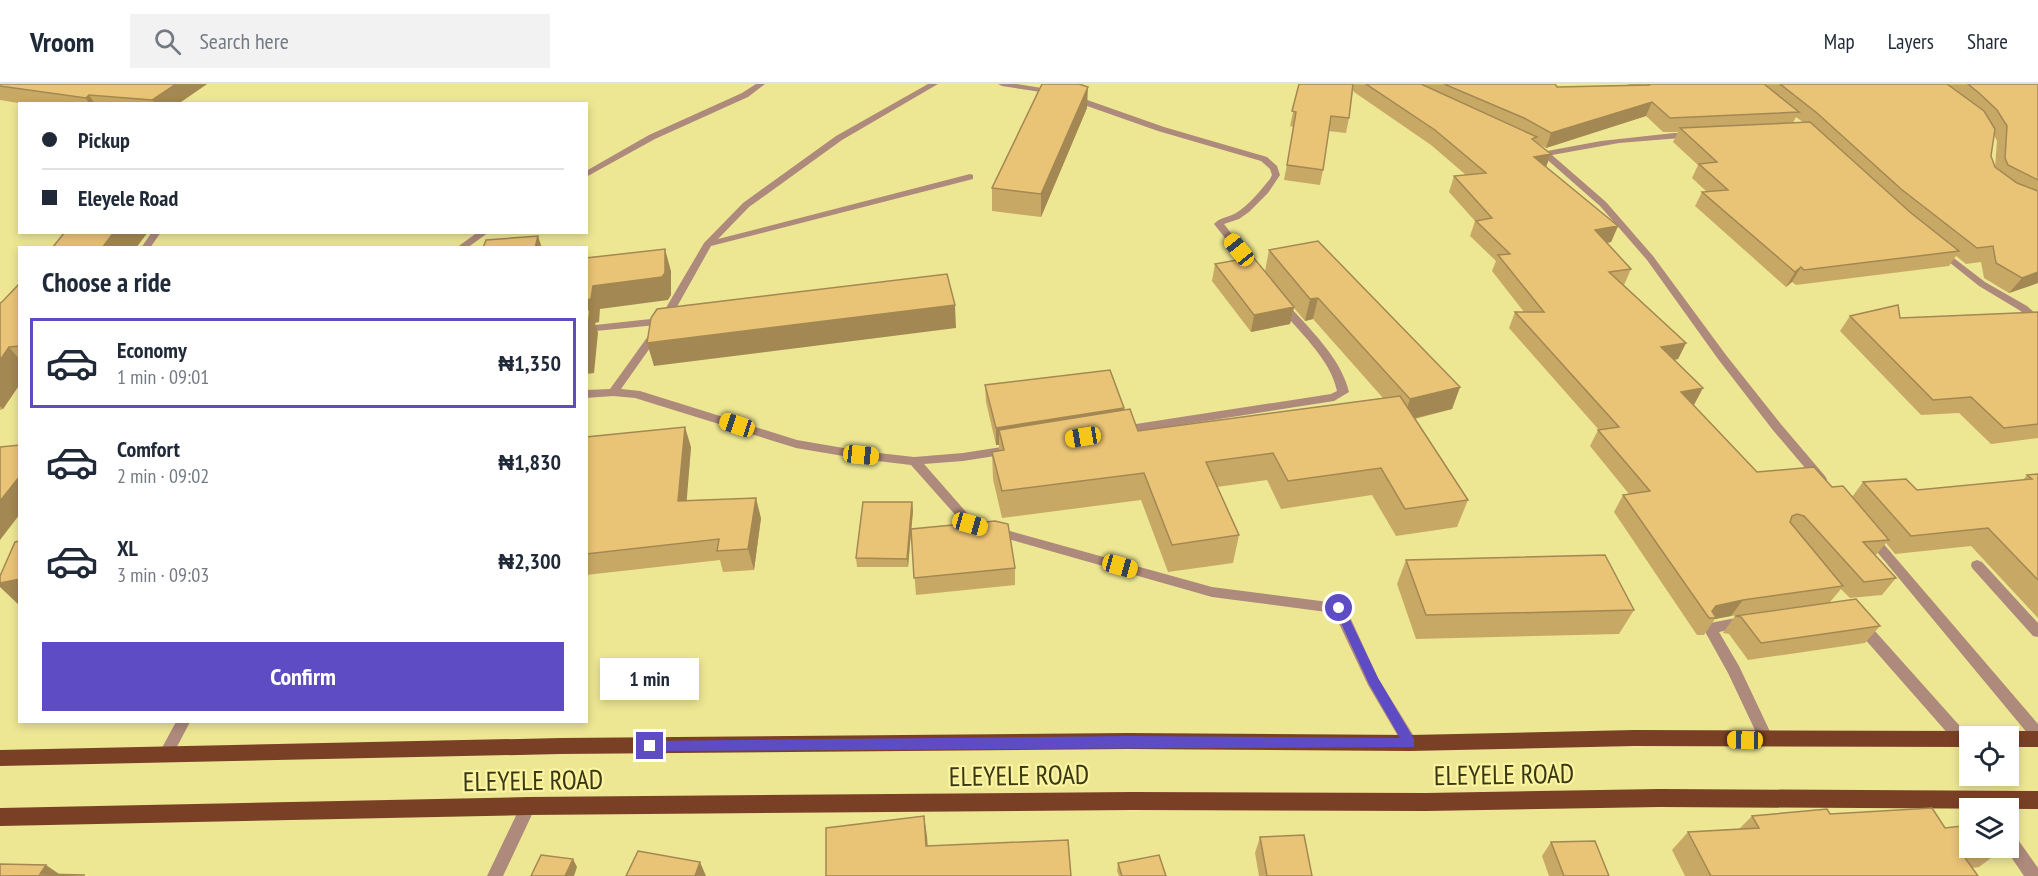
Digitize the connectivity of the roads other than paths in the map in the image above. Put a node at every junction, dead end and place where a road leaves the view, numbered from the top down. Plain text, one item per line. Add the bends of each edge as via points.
1 (761, 84) edge
2 (934, 84) edge
3 (1002, 84) edge
4 (1707, 134) edge
5 (1525, 143) edge
6 (1546, 154) junction
7 (588, 173) edge
8 (970, 177) dead end
9 (482, 234) edge
10 (1930, 242) edge
11 (707, 245) junction
12 (463, 246) edge
13 (1262, 279) edge
14 (1277, 297) edge
15 (2038, 307) edge
16 (2023, 308) junction
17 (664, 321) junction
18 (2038, 321) edge
19 (588, 329) edge
20 (613, 392) junction
21 (588, 394) edge
22 (1116, 432) edge
23 (1017, 448) edge
24 (914, 461) junction
25 (1830, 489) edge
26 (1860, 525) edge
27 (1977, 565) dead end
28 (1853, 616) edge
29 (1761, 618) edge
30 (2038, 632) edge
31 (182, 723) edge
32 (1959, 731) edge
33 (2038, 737) edge
34 (2019, 738) edge
35 (1959, 739) edge
36 (1767, 740) junction
37 (1410, 743) junction
38 (165, 755) junction
39 (0, 758) edge
40 (2038, 800) edge
41 (2019, 802) edge
42 (1959, 804) edge
43 (528, 806) junction
44 (0, 817) edge
45 (2019, 855) edge
46 (495, 876) edge
47 (2034, 876) edge

1 - 7 street
2 - 11 street via 839,138 784,176 746,205
3 - 13 street via 1042,88 1264,159 1276,175 1274,182 1254,199 1247,211 1219,224
4 - 6 street via 1641,137
5 - 6 street
6 - 25 street via 1603,204 1650,258 1762,409
8 - 11 street
9 - 12 street
10 - 16 street via 1982,284
11 - 17 street
14 - 22 street via 1322,352 1343,384 1343,392 1334,397
15 - 16 street
16 - 18 street
17 - 19 street
17 - 20 street
20 - 21 street
20 - 24 street via 678,405 796,444
23 - 24 street
24 - 37 street via 970,524 1212,592 1339,608 1373,681
26 - 33 street
27 - 30 street
28 - 32 street
29 - 36 street via 1710,628
31 - 38 street
33 - 34 main road
35 - 36 main road, ELEYELE ROAD
36 - 37 main road, ELEYELE ROAD via 1634,738
37 - 38 main road, ELEYELE ROAD via 1128,741 573,746
38 - 39 main road, ELEYELE ROAD
40 - 41 main road, ELEYELE ROAD
42 - 43 main road, ELEYELE ROAD via 1660,798
43 - 44 main road, ELEYELE ROAD
43 - 46 street
45 - 47 street

